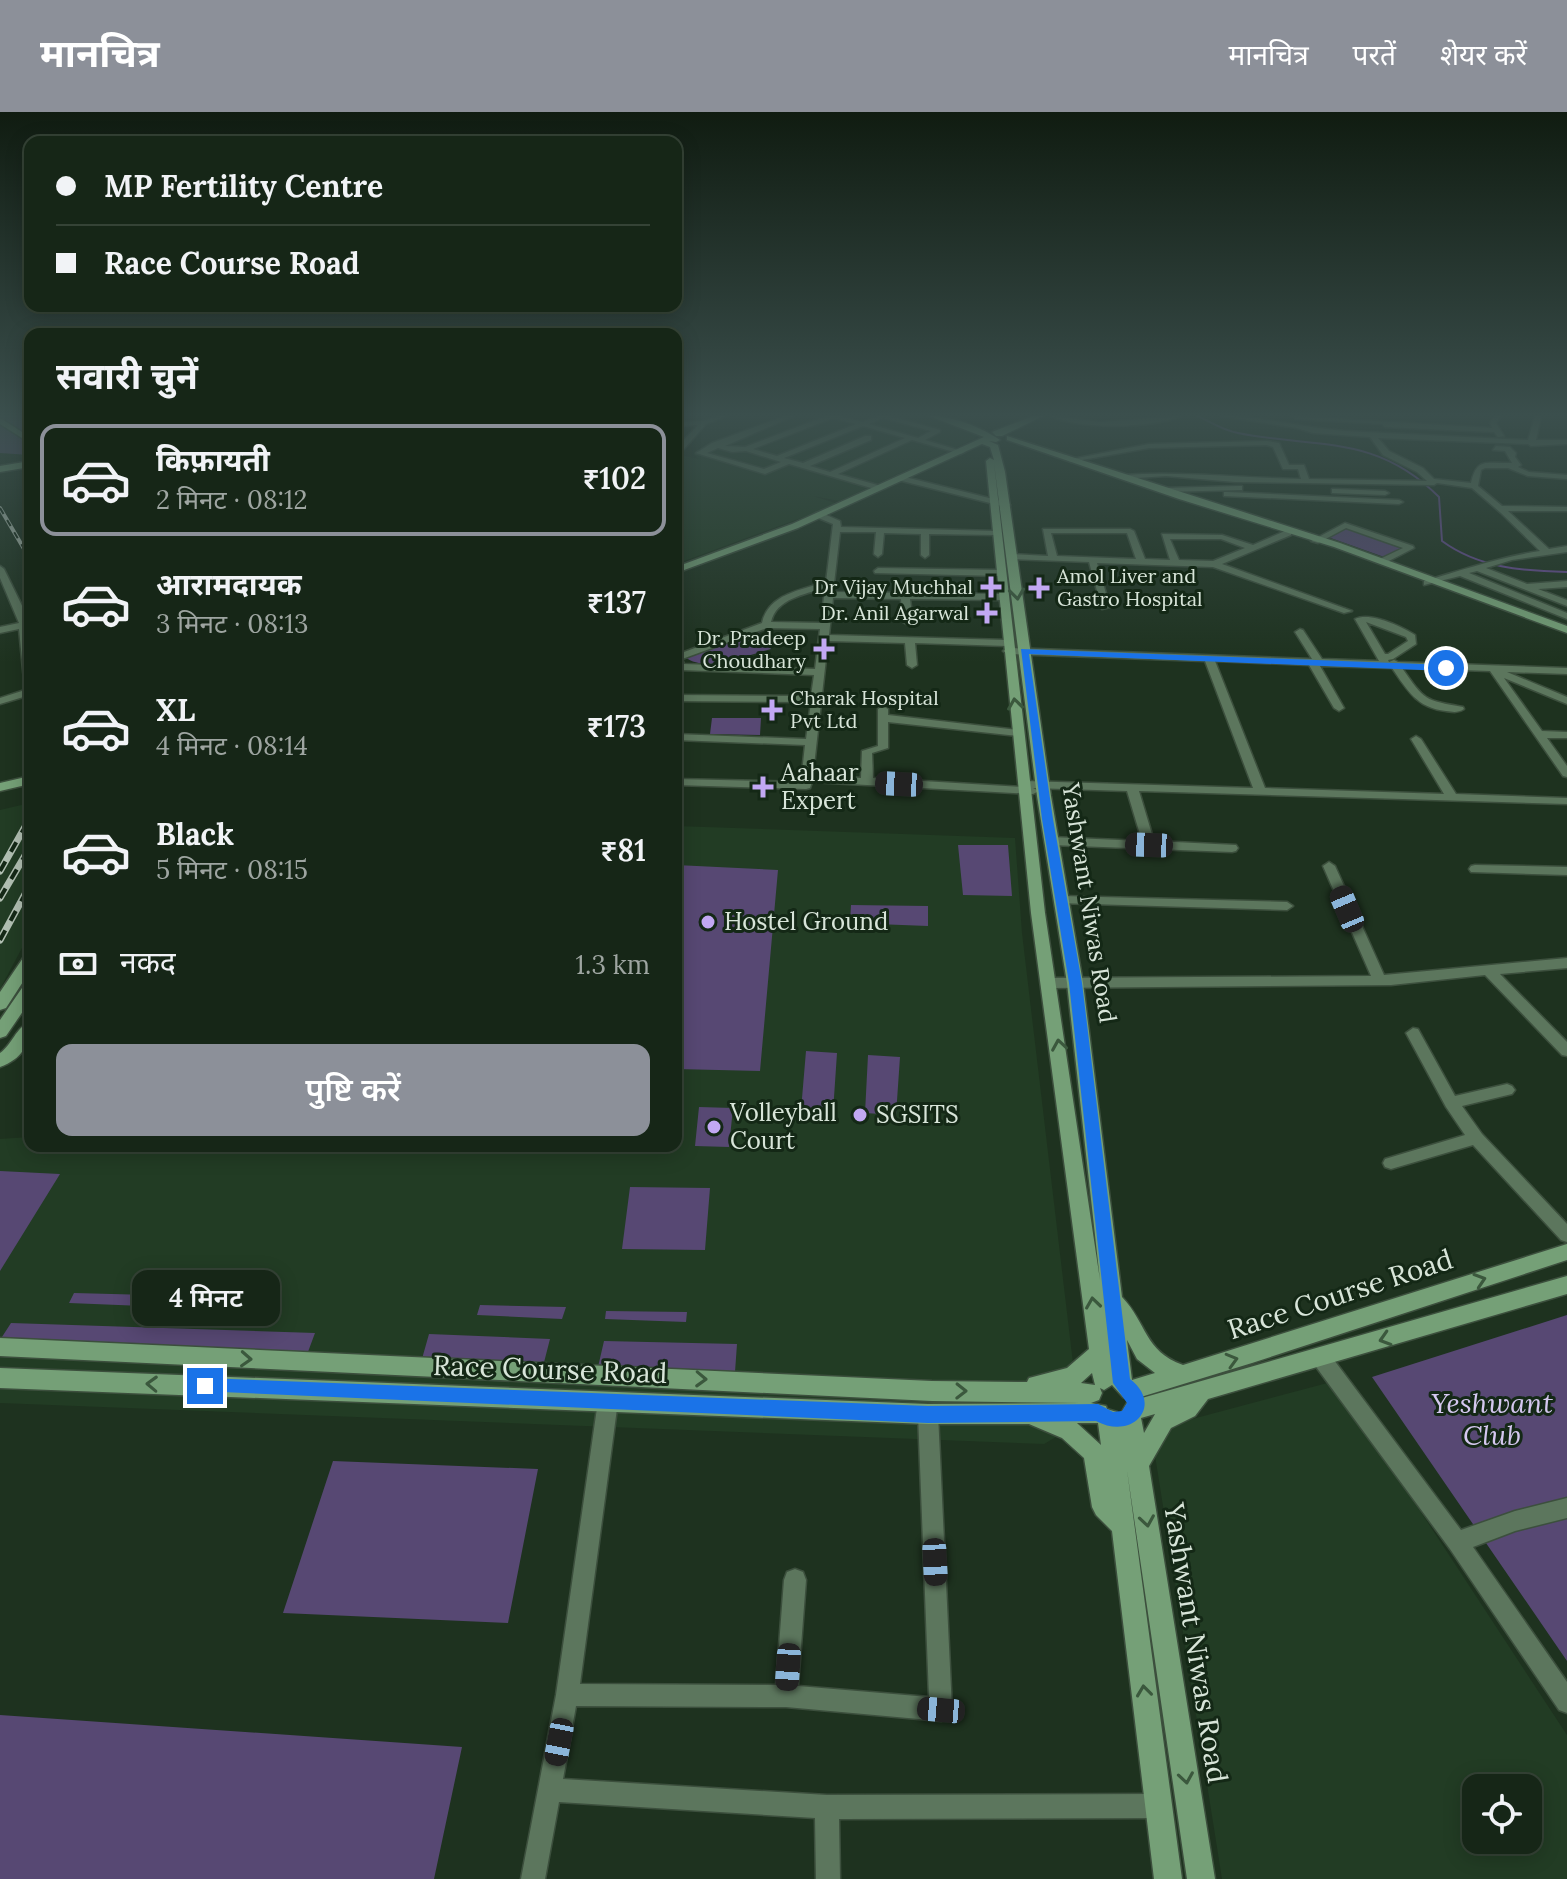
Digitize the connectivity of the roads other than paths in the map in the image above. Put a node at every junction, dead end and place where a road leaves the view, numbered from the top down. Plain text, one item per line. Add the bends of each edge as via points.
1 (859, 498) edge
2 (864, 498) edge
3 (976, 498) edge
4 (999, 498) edge
5 (1188, 498) edge
6 (1282, 498) edge
7 (1313, 498) edge
8 (1486, 498) edge
9 (1399, 502) dead end
10 (1209, 504) junction
11 (1000, 505) junction
12 (1500, 508) junction
13 (1567, 509) edge
14 (824, 517) junction
15 (835, 529) junction
16 (880, 530) junction
17 (925, 531) junction
18 (996, 533) junction
19 (1288, 533) junction
20 (1317, 540) junction
21 (1254, 548) junction
22 (1567, 549) edge
23 (1547, 552) junction
24 (878, 554) dead end
25 (925, 555) dead end
26 (1013, 557) junction
27 (1053, 558) junction
28 (1092, 559) junction
29 (1141, 560) junction
30 (1383, 561) junction
31 (1175, 562) junction
32 (1214, 564) junction
33 (687, 566) edge
34 (1482, 567) junction
35 (0, 569) edge
36 (878, 571) dead end
37 (1001, 573) junction
38 (1460, 573) junction
39 (1431, 582) junction
40 (1567, 584) edge
41 (1525, 587) junction
42 (829, 589) junction
43 (905, 596) junction
44 (1003, 597) junction
45 (1567, 603) edge
46 (1105, 607) dead end
47 (1347, 611) dead end
48 (1567, 616) edge
49 (908, 622) dead end
50 (24, 625) joint
51 (766, 625) junction
52 (824, 626) junction
53 (0, 630) edge
54 (1300, 632) dead end
55 (1567, 633) edge
56 (822, 638) junction
57 (910, 640) junction
58 (1007, 647) junction
59 (1024, 651) junction
60 (682, 656) edge
61 (1209, 658) junction
62 (1388, 661) junction
63 (1316, 663) junction
64 (912, 665) dead end
65 (682, 667) edge
66 (1493, 669) junction
67 (1567, 671) edge
68 (818, 672) junction
69 (24, 694) edge
70 (682, 698) edge
71 (814, 699) junction
72 (0, 701) edge
73 (1567, 701) edge
74 (1339, 708) dead end
75 (1459, 709) dead end
76 (1019, 733) junction
77 (1538, 734) junction
78 (1567, 735) edge
79 (682, 737) edge
80 (1416, 739) dead end
81 (810, 742) junction
82 (1567, 774) edge
83 (806, 778) junction
84 (24, 781) edge
85 (682, 782) edge
86 (867, 782) junction
87 (0, 787) edge
88 (1026, 787) junction
89 (1043, 788) junction
90 (1132, 788) junction
91 (1261, 793) junction
92 (1453, 799) junction
93 (1567, 801) edge
94 (1051, 841) junction
95 (1149, 845) junction
96 (1232, 848) dead end
97 (1329, 866) dead end
98 (1475, 869) dead end
99 (1567, 871) edge
100 (1062, 900) junction
101 (1287, 906) dead end
102 (1567, 963) edge
103 (1489, 971) junction
104 (1379, 979) junction
105 (1049, 983) junction
106 (1075, 983) junction
107 (22, 986) edge
108 (0, 1004) edge
109 (0, 1032) edge
110 (1413, 1033) dead end
111 (24, 1045) edge
112 (1567, 1051) edge
113 (0, 1061) edge
114 (1507, 1090) dead end
115 (1451, 1103) junction
116 (1476, 1138) junction
117 (1391, 1163) dead end
118 (1567, 1235) edge
119 (1567, 1252) edge
120 (1567, 1285) edge
121 (1112, 1300) junction
122 (0, 1347) edge
123 (1100, 1353) junction
124 (1321, 1358) junction
125 (1184, 1375) junction
126 (0, 1378) edge
127 (1013, 1392) junction
128 (1200, 1392) junction
129 (608, 1401) junction
130 (1115, 1401) junction
131 (1028, 1413) junction
132 (928, 1414) junction
133 (1138, 1464) junction
134 (1567, 1508) edge
135 (1122, 1525) junction
136 (1457, 1542) junction
137 (795, 1580) dead end
138 (567, 1695) junction
139 (786, 1696) junction
140 (1567, 1702) edge
141 (550, 1790) junction
142 (1158, 1806) junction
143 (827, 1807) junction
144 (533, 1879) edge
145 (828, 1879) edge
146 (1168, 1879) edge
147 (1201, 1879) edge

1 - 14 main road
2 - 14 main road
3 - 11 street
4 - 11 main road, Yashwant Niwas Road
5 - 10 main road
6 - 10 street
7 - 9 street
8 - 12 street
10 - 19 main road
10 - 20 main road
11 - 18 main road, Yashwant Niwas Road
11 - 26 main road, Yashwant Niwas Road
12 - 13 street
12 - 23 street
14 - 15 street via 837,523
14 - 33 main road
15 - 16 street
15 - 42 street
16 - 17 street
16 - 24 street
17 - 18 street
17 - 25 street
18 - 37 main road, Yashwant Niwas Road
19 - 20 main road
19 - 21 street
20 - 30 main road
20 - 30 street via 1345,525 1410,548
20 - 39 main road
21 - 31 street via 1222,537 1165,536
21 - 32 street
22 - 23 street
23 - 34 street
26 - 27 street
26 -> 59 main road, Yashwant Niwas Road
27 - 28 street
27 - 29 street via 1046,531 1128,527
28 - 29 street
28 - 46 street
29 - 31 street
30 - 39 main road
31 - 32 street
32 - 47 street
34 - 38 street
34 - 41 street
35 - 50 street
36 - 37 street
37 - 44 main road, Yashwant Niwas Road
38 - 39 street
38 - 48 street
39 - 55 main road
40 - 41 street
41 - 45 street
42 - 43 street
42 - 51 street via 773,605
42 - 52 street
43 - 44 street
43 - 49 street
44 - 58 main road, Yashwant Niwas Road
50 - 53 street
51 - 52 street
51 - 60 street
52 - 56 street
54 - 63 street
56 - 57 street
56 - 68 street
57 - 58 street
57 - 64 street
58 - 59 street
76 -> 58 main road, Yashwant Niwas Road
59 - 61 street
59 - 89 main road, Yashwant Niwas Road
61 - 63 street
61 - 91 street
62 - 62 street via 1413,642 1410,635 1360,619
62 - 63 street
62 - 66 street
62 - 75 street via 1428,707
63 - 74 street
65 - 68 street
66 - 67 street
66 - 73 street
66 - 77 street
68 - 71 street
69 - 72 street
70 - 71 street
71 - 81 street
76 - 86 street via 883,713 883,748 867,751
76 - 88 main road, Yashwant Niwas Road
77 - 78 street
77 - 82 street
79 - 81 street
80 - 92 street
81 - 83 street
83 - 85 street via 806,786
83 - 86 street
84 - 87 main road
86 - 88 street
88 - 89 street
88 - 105 main road, Yashwant Niwas Road
89 - 90 street
89 - 94 main road, Yashwant Niwas Road
90 - 91 street
90 - 95 street
91 - 92 street
92 - 93 street
94 - 95 street
94 - 100 main road, Yashwant Niwas Road
95 - 96 street
97 - 104 street
98 - 99 street
100 - 101 street
100 - 106 main road, Yashwant Niwas Road
102 - 103 street
103 - 104 street
103 - 112 street
104 - 106 street
105 - 106 street
123 -> 105 main road, Yashwant Niwas Road
106 - 121 main road, Yashwant Niwas Road
107 - 108 main road
107 - 109 main road
110 - 115 street
111 - 113 main road
114 - 115 street
115 - 116 street
116 - 117 street
116 - 118 street
125 -> 119 main road, Race Course Road
120 -> 124 main road, Race Course Road
121 - 125 main road via 1126,1312 1149,1360
121 - 130 main road, Yashwant Niwas Road
122 -> 127 main road, Race Course Road
123 - 127 main road via 1073,1376
123 - 130 main road, Yashwant Niwas Road
124 - 128 main road, Race Course Road
124 - 136 street
125 - 130 main road, Race Course Road
129 -> 126 main road, Race Course Road
127 - 130 main road, Race Course Road
128 - 130 main road, Race Course Road
128 - 133 main road via 1187,1409 1163,1421
129 - 132 main road, Race Course Road
129 - 138 street
130 - 131 main road, Race Course Road
130 - 133 main road, Yashwant Niwas Road
130 - 135 main road, Yashwant Niwas Road
131 - 132 main road, Race Course Road
131 - 135 main road via 1088,1445 1098,1462 1104,1507
132 - 139 street via 941,1710
133 -> 147 main road, Yashwant Niwas Road
134 - 136 street
142 -> 135 main road, Yashwant Niwas Road
136 - 140 street
137 - 139 street
138 - 139 street
138 - 141 street
141 - 143 street
141 - 144 street
142 - 143 street
142 - 146 main road, Yashwant Niwas Road
143 - 145 street

